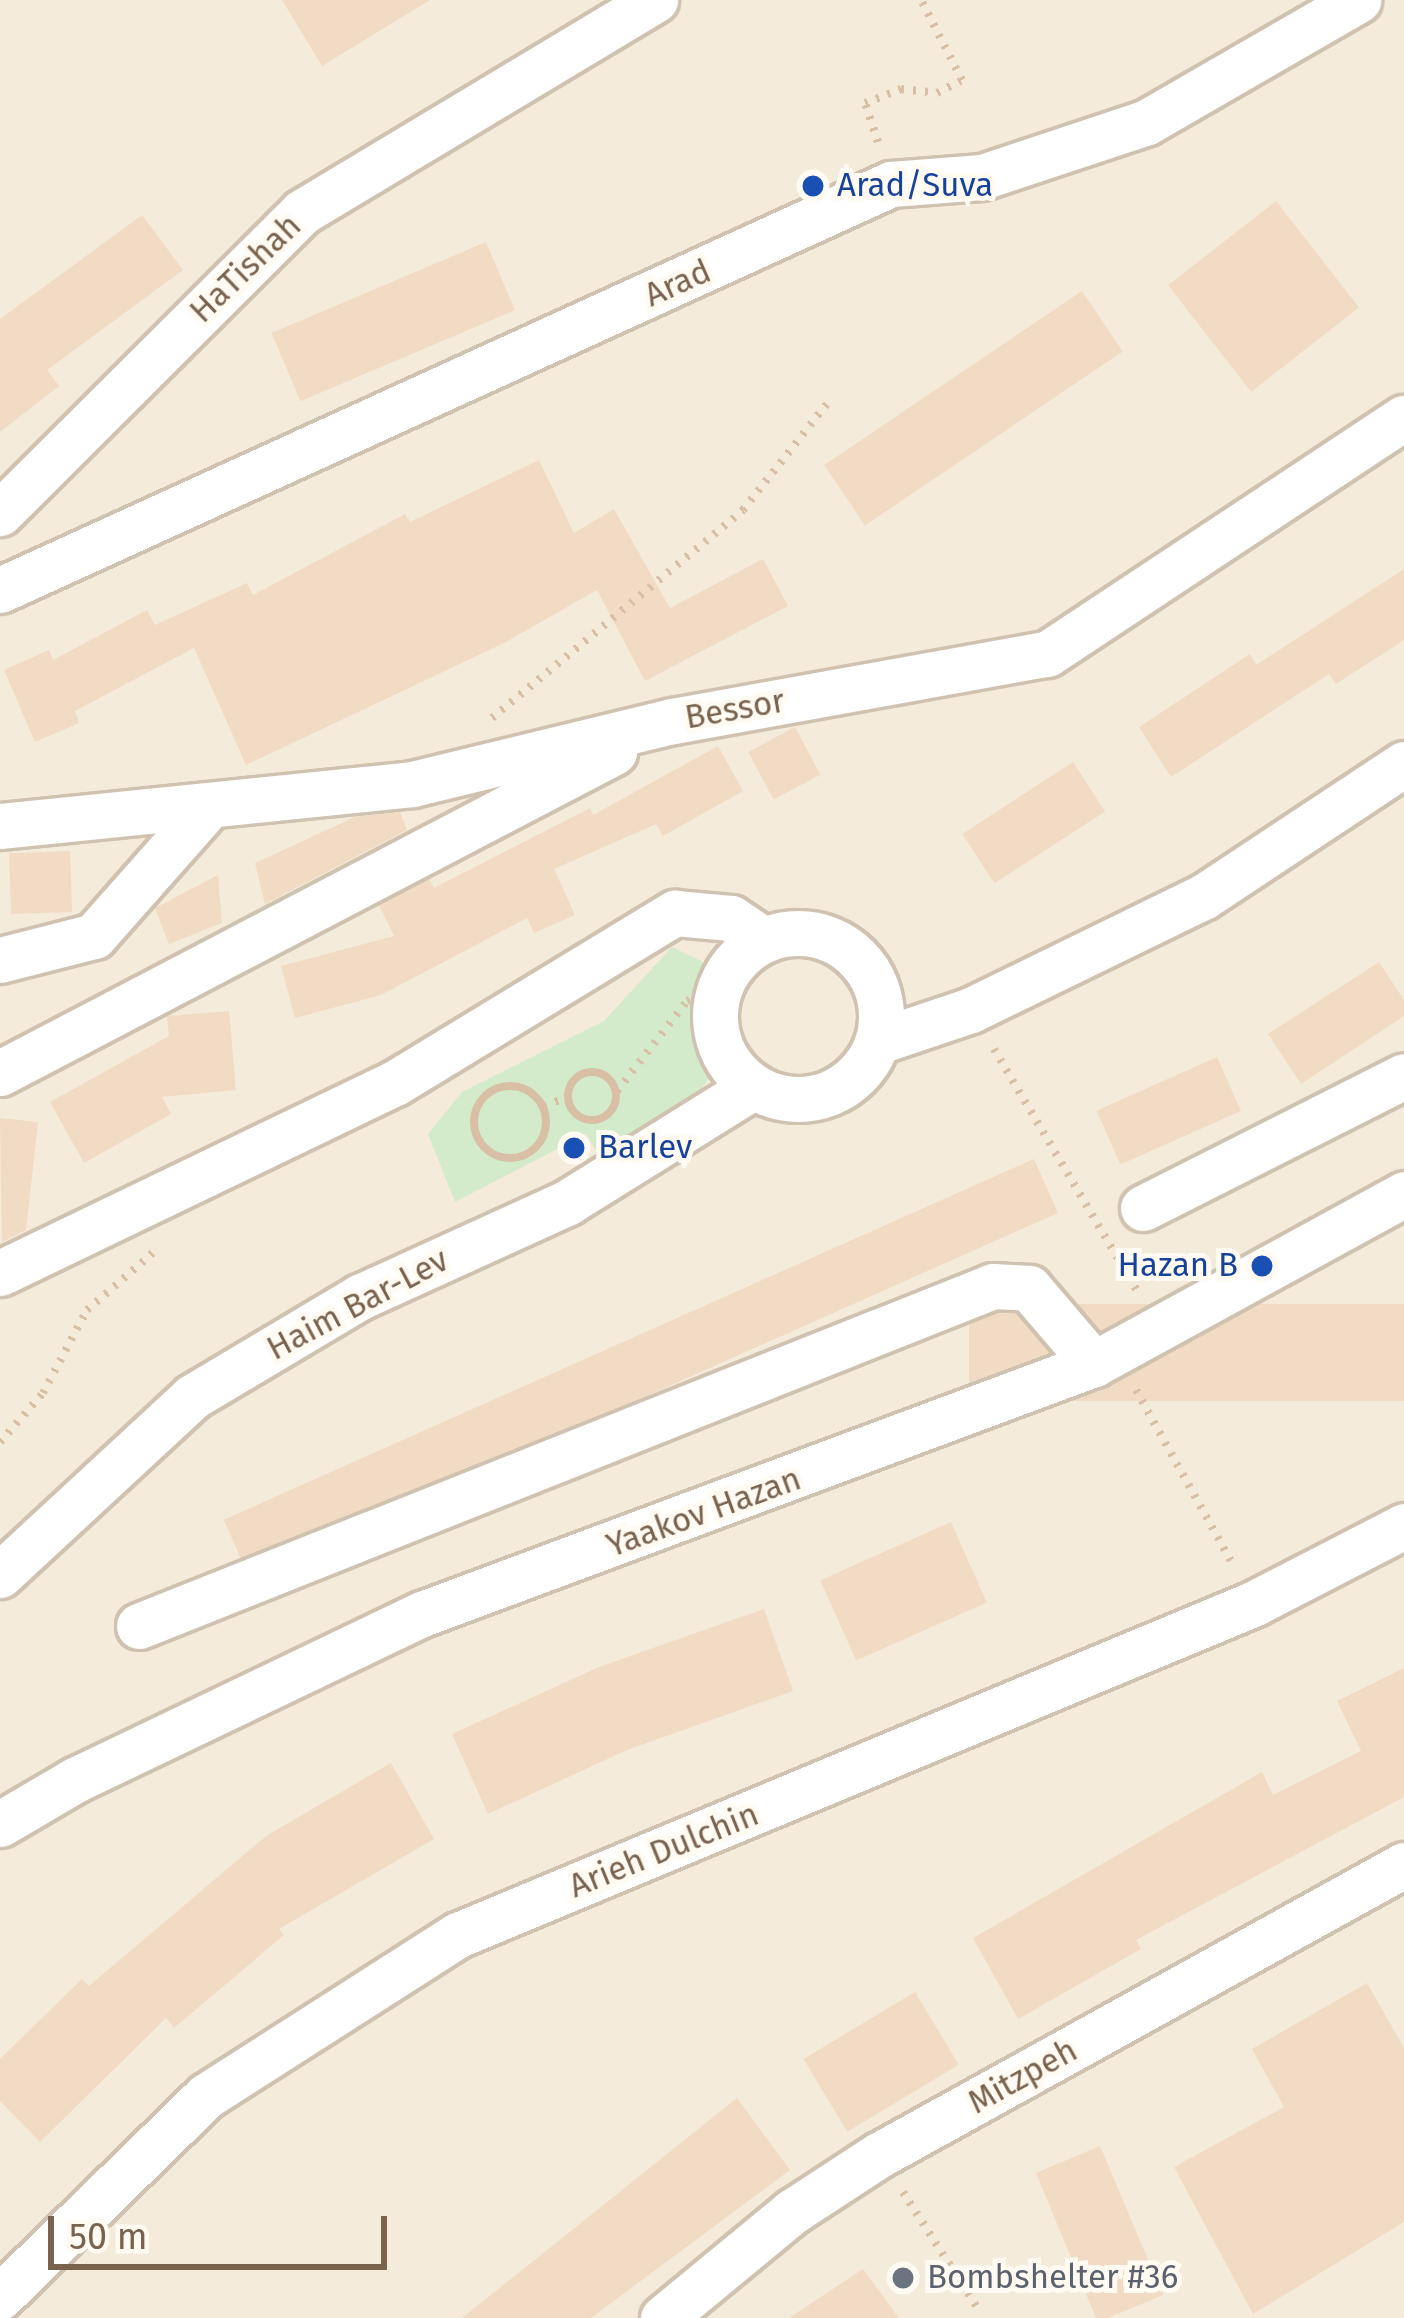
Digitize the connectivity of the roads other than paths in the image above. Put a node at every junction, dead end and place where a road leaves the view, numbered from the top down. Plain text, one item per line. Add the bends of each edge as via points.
1 (655, 0) edge
2 (1358, 0) edge
3 (1404, 418) edge
4 (0, 513) edge
5 (0, 590) edge
6 (673, 722) junction
7 (1404, 764) edge
8 (210, 806) junction
9 (0, 826) edge
10 (762, 939) junction
11 (0, 960) edge
12 (882, 1040) junction
13 (0, 1073) edge
14 (1404, 1076) edge
15 (753, 1087) junction
16 (1404, 1194) edge
17 (1143, 1208) dead end
18 (0, 1273) edge
19 (1104, 1358) junction
20 (1404, 1526) edge
21 (0, 1574) edge
22 (140, 1626) dead end
23 (0, 1824) edge
24 (1404, 1865) edge
25 (0, 2297) edge
26 (663, 2318) edge

1 - 4 street, HaTishah via 302,212
2 - 5 street, Arad via 1147,122 982,177 891,184
3 - 6 street, Bessor via 1047,654
6 - 8 street, Bessor via 412,784
6 - 13 street
7 - 12 street via 1203,897 971,1010
8 - 9 street, Bessor
8 - 11 street via 94,936
10 - 12 street via 790,932 849,950 879,996
10 - 15 street via 718,986 715,1030 725,1058
10 - 18 street via 731,918 675,913 395,1083
12 - 15 street via 830,1093 779,1098
14 - 17 street
15 - 21 street, Haim Bar-Lev via 568,1202 360,1297 192,1397
16 - 19 street, Yaakov Hazan
19 - 22 street via 1029,1288 993,1286
19 - 23 street, Yaakov Hazan via 422,1614
20 - 25 street, Arieh Dulchin via 1255,1604 458,1935 206,2096
24 - 26 street, Mitzpeh via 879,2155 793,2211

